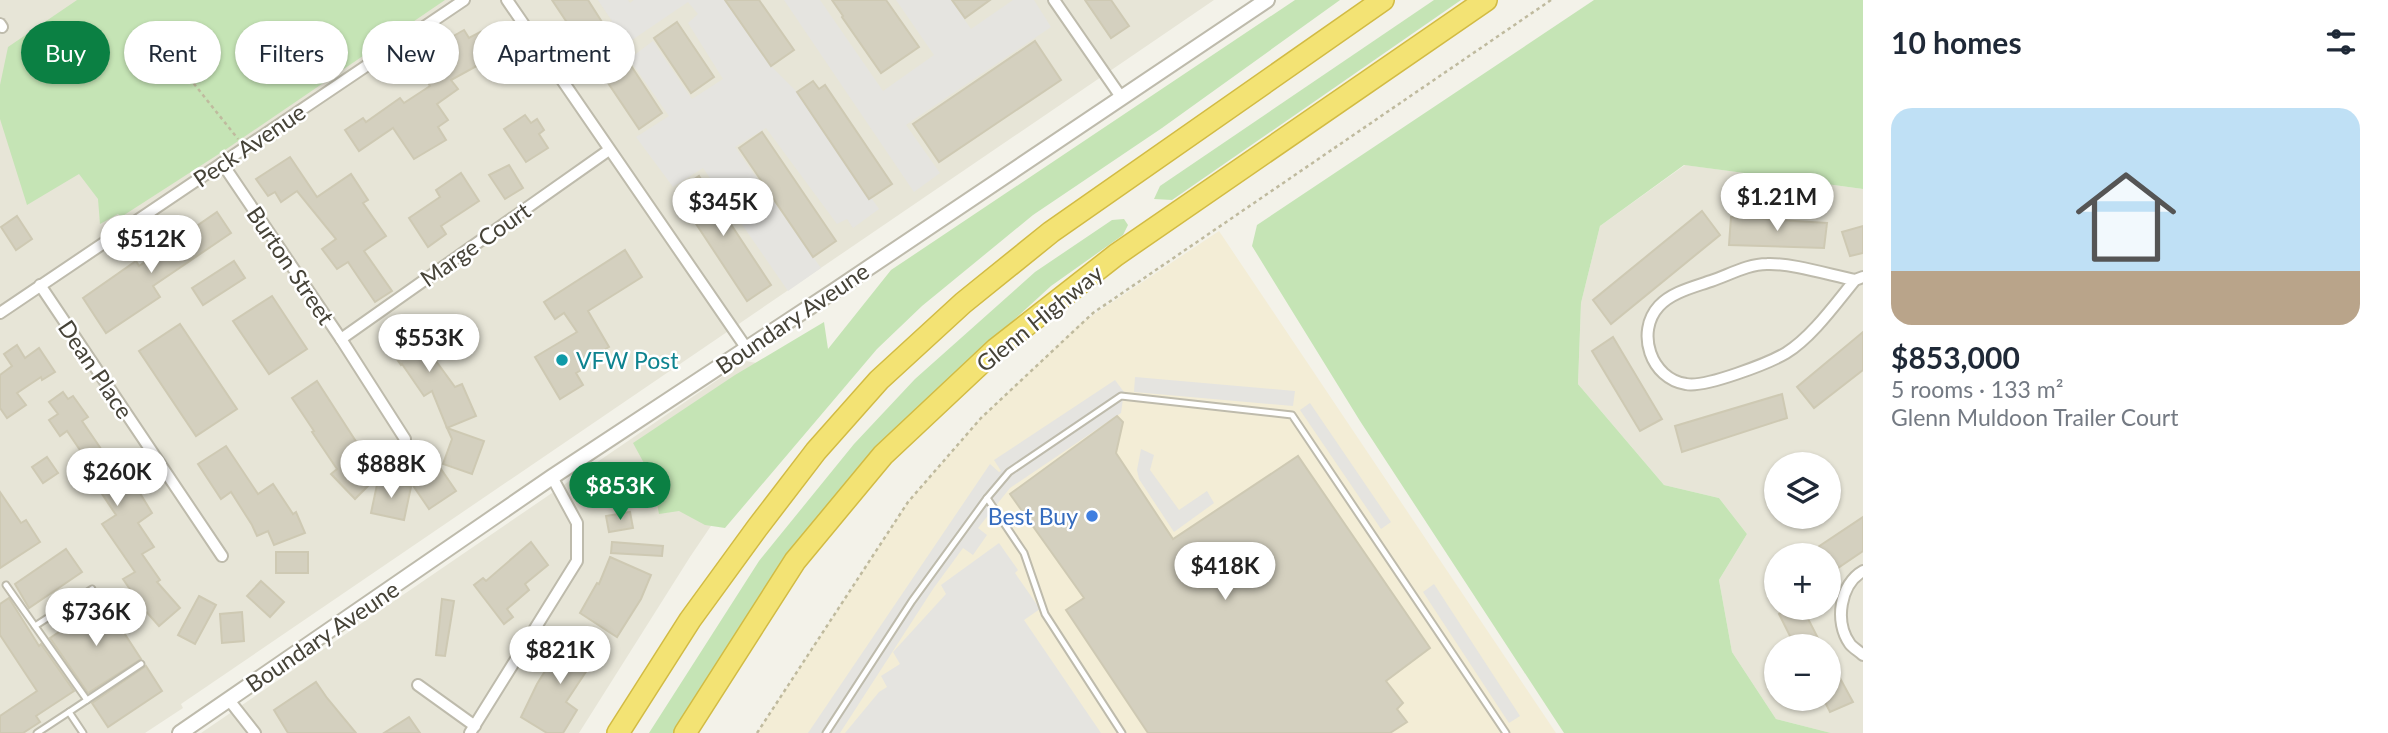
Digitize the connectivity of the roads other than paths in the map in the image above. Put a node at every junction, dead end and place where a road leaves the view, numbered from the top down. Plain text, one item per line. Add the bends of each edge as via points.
1 (464, 0) edge
2 (508, 0) edge
3 (1054, 0) edge
4 (1266, 0) edge
5 (1383, 0) edge
6 (1486, 0) edge
7 (1121, 97) junction
8 (609, 150) junction
9 (222, 163) junction
10 (1859, 279) edge
11 (40, 285) junction
12 (0, 313) edge
13 (341, 339) junction
14 (747, 349) junction
15 (405, 439) dead end
16 (552, 477) junction
17 (987, 498) junction
18 (222, 556) dead end
19 (1863, 570) edge
20 (6, 585) dead end
21 (92, 589) dead end
22 (690, 620) junction
23 (35, 626) junction
24 (1863, 655) edge
25 (141, 664) dead end
26 (418, 685) dead end
27 (87, 700) junction
28 (229, 700) junction
29 (69, 712) junction
30 (472, 729) edge
31 (37, 733) edge
32 (83, 733) edge
33 (180, 733) edge
34 (255, 733) edge
35 (610, 733) edge
36 (618, 733) edge
37 (685, 733) edge
38 (827, 733) edge
39 (1122, 733) edge
40 (1506, 733) edge

1 - 9 street, Peck Avenue
2 - 8 street
3 - 7 street
4 - 7 street, Boundary Aveune
5 - 22 highway via 1051,232 963,303 879,380 816,451
6 - 37 highway, Glenn Highway via 1116,255 996,349 883,455 794,561
7 - 14 street, Boundary Aveune
8 - 13 street, Marge Court
8 - 14 street
9 - 11 street, Peck Avenue
9 - 13 street, Burton Street
10 - 10 street via 1766,264 1696,286 1659,306 1650,320 1650,354 1672,380 1705,384 1802,342
11 - 12 street, Peck Avenue
11 - 18 street, Dean Place
13 - 15 street, Burton Street
14 - 16 street, Boundary Aveune
16 - 28 street, Boundary Aveune
16 - 30 street via 577,523 577,561
17 - 38 lane via 912,600
17 - 39 lane via 1024,553 1045,614
17 - 40 lane via 1009,472 1121,396 1292,415
19 - 24 street via 1854,576 1841,603 1841,620 1850,643
20 - 23 lane
21 - 23 lane
22 - 35 highway
22 - 36 highway
23 - 27 lane
25 - 27 lane
26 - 30 street
27 - 29 lane
28 - 33 street, Boundary Aveune
28 - 34 street
29 - 31 lane
29 - 32 lane

